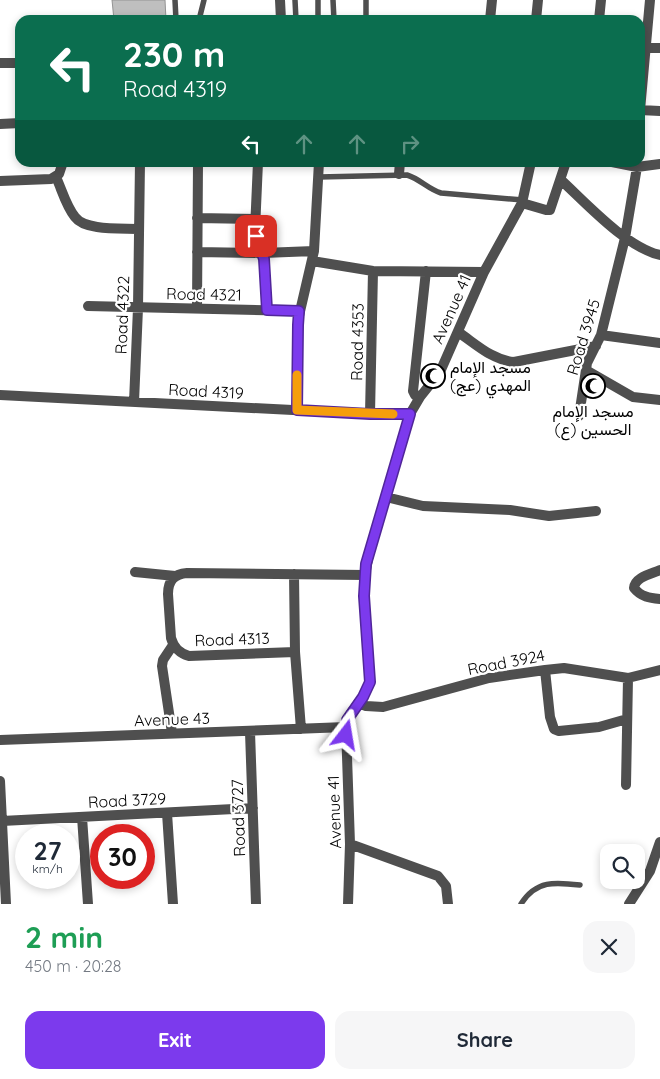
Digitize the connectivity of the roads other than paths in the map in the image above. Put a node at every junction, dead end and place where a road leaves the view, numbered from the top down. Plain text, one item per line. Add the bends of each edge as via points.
1 (174, 0) edge
2 (204, 0) edge
3 (280, 0) edge
4 (295, 0) edge
5 (318, 0) edge
6 (332, 0) edge
7 (366, 0) edge
8 (492, 0) edge
9 (538, 0) edge
10 (601, 0) edge
11 (650, 0) edge
12 (176, 15) edge
13 (200, 15) edge
14 (282, 15) edge
15 (296, 15) edge
16 (318, 15) edge
17 (334, 15) edge
18 (366, 15) edge
19 (490, 15) edge
20 (536, 15) edge
21 (600, 15) edge
22 (645, 34) edge
23 (645, 47) edge
24 (660, 48) edge
25 (0, 63) edge
26 (15, 63) edge
27 (645, 110) edge
28 (660, 112) edge
29 (15, 123) edge
30 (0, 124) edge
31 (660, 164) edge
32 (645, 166) edge
33 (62, 167) edge
34 (140, 167) edge
35 (196, 167) edge
36 (258, 167) edge
37 (320, 167) edge
38 (400, 167) edge
39 (530, 167) edge
40 (565, 167) edge
41 (637, 167) edge
42 (399, 174) junction
43 (56, 177) junction
44 (319, 177) junction
45 (561, 180) junction
46 (0, 181) edge
47 (522, 202) junction
48 (197, 218) junction
49 (255, 219) junction
50 (139, 228) junction
51 (625, 238) junction
52 (197, 252) junction
53 (263, 253) junction
54 (660, 255) edge
55 (313, 256) junction
56 (373, 271) junction
57 (426, 271) junction
58 (484, 272) junction
59 (88, 306) dead end
60 (138, 308) junction
61 (197, 309) junction
62 (267, 310) junction
63 (299, 311) junction
64 (458, 332) junction
65 (601, 335) junction
66 (660, 343) edge
67 (596, 346) junction
68 (586, 370) junction
69 (0, 395) edge
70 (420, 396) junction
71 (660, 400) edge
72 (134, 402) junction
73 (297, 410) junction
74 (370, 414) junction
75 (410, 414) junction
76 (579, 416) dead end
77 (386, 497) junction
78 (596, 511) dead end
79 (660, 570) edge
80 (135, 572) dead end
81 (294, 574) junction
82 (365, 575) junction
83 (175, 576) junction
84 (660, 599) edge
85 (173, 644) junction
86 (295, 652) junction
87 (545, 670) junction
88 (660, 670) edge
89 (628, 678) junction
90 (358, 703) junction
91 (628, 720) junction
92 (346, 727) junction
93 (301, 730) junction
94 (250, 732) junction
95 (172, 733) junction
96 (0, 740) edge
97 (0, 781) edge
98 (626, 785) dead end
99 (253, 808) junction
100 (167, 812) junction
101 (82, 817) junction
102 (2, 821) junction
103 (660, 842) edge
104 (350, 844) junction
105 (580, 886) dead end
106 (6, 904) edge
107 (88, 904) edge
108 (173, 904) edge
109 (256, 904) edge
110 (348, 904) edge
111 (448, 904) edge
112 (521, 904) edge
113 (629, 904) edge

1 - 12 lane
2 - 13 lane
3 - 14 street
4 - 15 lane
5 - 16 lane
6 - 17 lane
7 - 18 lane
8 - 19 street
9 - 20 street
10 - 21 street
11 - 22 street
23 - 24 street
25 - 26 street
27 - 28 street
29 - 30 street
31 - 32 street
33 - 43 street
34 - 50 street, Road 4322
35 - 48 street
36 - 49 street
37 - 44 street
38 - 42 street
39 - 47 street, Avenue 41
40 - 45 street
41 - 51 street, Road 3945
42 - 44 lane
42 - 47 lane via 414,177 441,192
43 - 46 street
43 - 50 street via 79,222 93,226
44 - 55 street
45 - 47 street via 550,210
45 - 51 street
47 - 58 street, Avenue 41
48 - 49 street
48 - 52 street
49 - 53 street via 256,236
50 - 60 street, Road 4322
51 - 54 street
51 - 65 street, Road 3945
52 - 53 street
52 - 61 street
53 - 55 street
53 - 62 street
55 - 56 street
55 - 63 street
56 - 57 street
56 - 74 street, Road 4353
57 - 58 street
57 - 70 street via 413,391
58 - 64 street, Avenue 41
59 - 60 street, Road 4321
60 - 61 street, Road 4321
60 - 72 street, Road 4322
61 - 62 street, Road 4321
62 - 63 street, Road 4321
63 - 73 street
64 - 67 street via 505,361
64 - 70 street, Avenue 41 via 440,372
65 - 66 street
65 - 67 street, Road 3945
67 - 68 street, Road 3945 via 589,356
68 - 71 street via 633,397
68 - 76 street, Road 3945
69 - 72 street, Road 4319
70 - 75 street, Avenue 41
72 - 73 street, Road 4319
73 - 74 street, Road 4319
74 - 75 street, Road 4319
75 - 77 street, Avenue 41
77 - 78 street via 422,506 502,509 549,516
77 - 82 street, Avenue 41
79 - 84 street via 637,580 634,588 638,594
80 - 83 street
81 - 82 street
81 - 83 street via 181,573
81 - 86 street
82 - 90 street, Avenue 41 via 370,674 367,690
83 - 85 street, Road 4313 via 168,587
85 - 86 street, Road 4313 via 189,656
85 - 95 street, Road 4313 via 162,666
86 - 93 street
87 - 89 street, Road 3924 via 564,668
87 - 90 street, Road 3924 via 489,678 383,707
87 - 91 street via 554,729 599,727
88 - 89 street, Road 3924
89 - 91 street
90 - 92 street, Avenue 41
91 - 98 street
92 - 93 street, Avenue 43
92 - 104 street, Avenue 41
93 - 94 street, Avenue 43
94 - 95 street, Avenue 43
94 - 99 street, Road 3727
95 - 96 street, Avenue 43
97 - 102 street
99 - 100 street, Road 3729
99 - 109 street, Road 3727
100 - 101 street, Road 3729
100 - 108 street
101 - 102 street, Road 3729
101 - 107 street
102 - 106 street
103 - 113 street via 650,871
104 - 110 street, Avenue 41
104 - 111 street via 438,876 446,886
105 - 112 lane via 546,884 528,893

